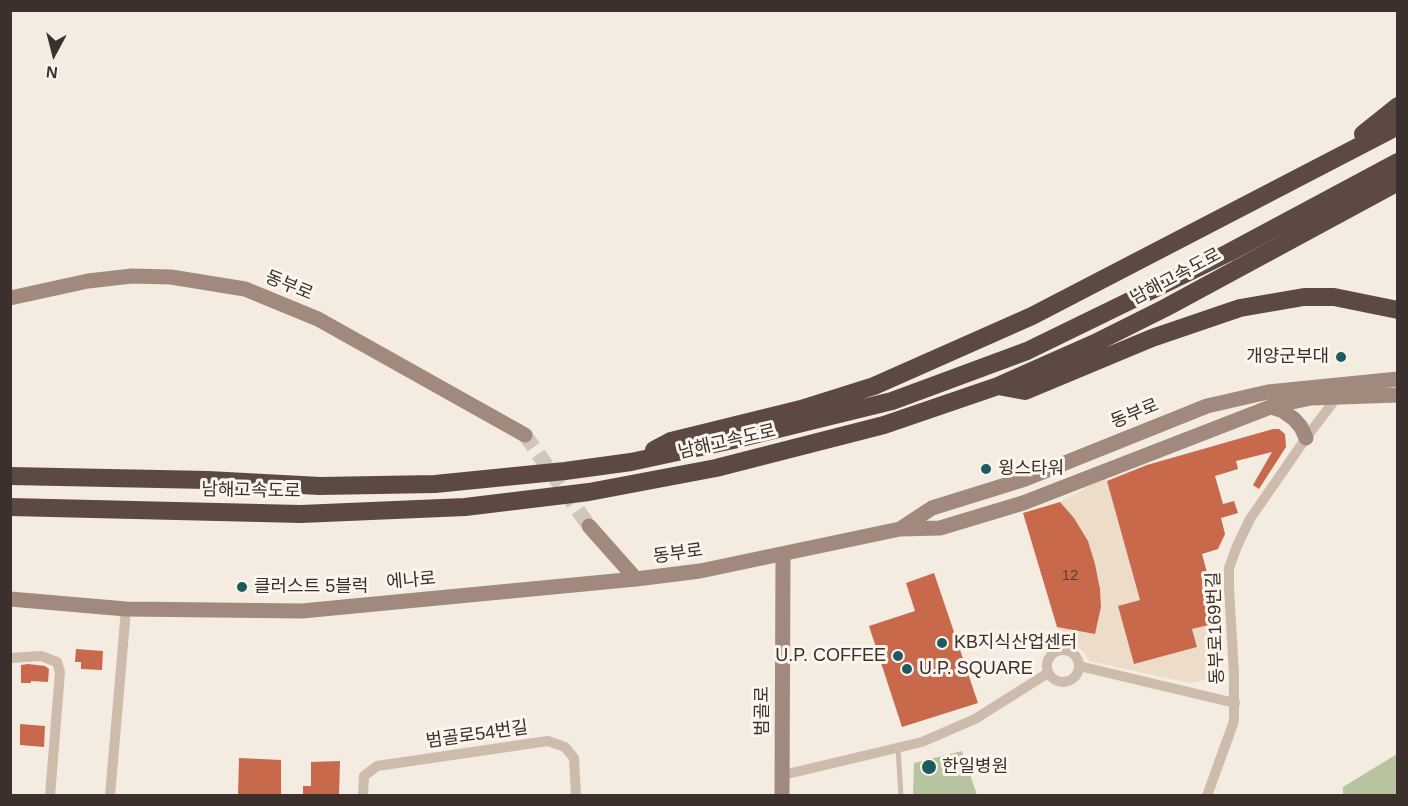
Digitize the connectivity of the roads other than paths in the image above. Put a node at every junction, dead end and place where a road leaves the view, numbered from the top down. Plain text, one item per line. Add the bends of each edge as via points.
1 (1398, 106) edge
2 (1398, 126) edge
3 (1398, 162) edge
4 (1398, 182) edge
5 (1252, 202) junction
6 (10, 298) edge
7 (1398, 310) edge
8 (1398, 379) edge
9 (1349, 383) junction
10 (998, 386) junction
11 (1398, 395) edge
12 (1338, 397) junction
13 (1271, 407) junction
14 (525, 435) tunnel mouth
15 (1306, 438) junction
16 (631, 462) junction
17 (10, 476) edge
18 (10, 507) edge
19 (589, 526) tunnel mouth
20 (900, 529) junction
21 (783, 554) junction
22 (636, 579) junction
23 (10, 599) edge
24 (126, 609) junction
25 (10, 658) edge
26 (1079, 666) junction
27 (1048, 674) junction
28 (1235, 703) junction
29 (898, 748) junction
30 (783, 775) junction
31 (50, 795) edge
32 (110, 795) edge
33 (363, 795) edge
34 (576, 795) edge
35 (782, 795) edge
36 (901, 795) edge
37 (1207, 795) edge

1 - 5 highway via 1350,143
2 - 5 highway
3 - 16 highway, 남해고속도로 via 1228,253 1027,351 892,401
4 - 10 highway, 남해고속도로 via 1165,308
5 - 16 highway via 1032,316 874,386 801,409 671,441
6 - 14 street, 동부로 via 132,276 171,277 245,289 318,319
7 - 10 highway via 1334,297 1304,297 1240,308 1152,338 1025,391
8 - 9 street, 동부로
9 - 12 street, 동부로169번길
9 - 20 street, 동부로 via 1268,392 1207,406 1025,478 932,508
10 - 18 highway, 남해고속도로 via 884,425 716,468 589,492 477,506 301,514
11 - 12 street, 동부로
12 - 13 street, 동부로
12 - 15 street, 동부로169번길
13 - 15 street via 1294,419
13 - 20 street, 동부로 via 1023,503 940,528
15 - 28 street, 동부로169번길 via 1250,519 1229,568
16 - 17 highway, 남해고속도로 via 412,484 320,486
19 - 22 street, 동부로
20 - 21 street, 동부로
21 - 22 street, 동부로
21 - 30 street, 범골로
22 - 24 street, 에나로 via 302,611
23 - 24 street, 에나로
24 - 32 street
25 - 31 street via 41,656 57,662 60,672
26 - 27 street via 1067,681 1056,681
26 - 27 street via 1071,652 1056,651 1048,658
26 - 28 street
27 - 29 street via 975,719
28 - 37 street, 동부로169번길 via 1234,721
29 - 30 street
29 - 36 lane
30 - 35 street, 범골로
33 - 34 street, 범골로54번길 via 364,776 377,766 548,741 565,747 574,758

